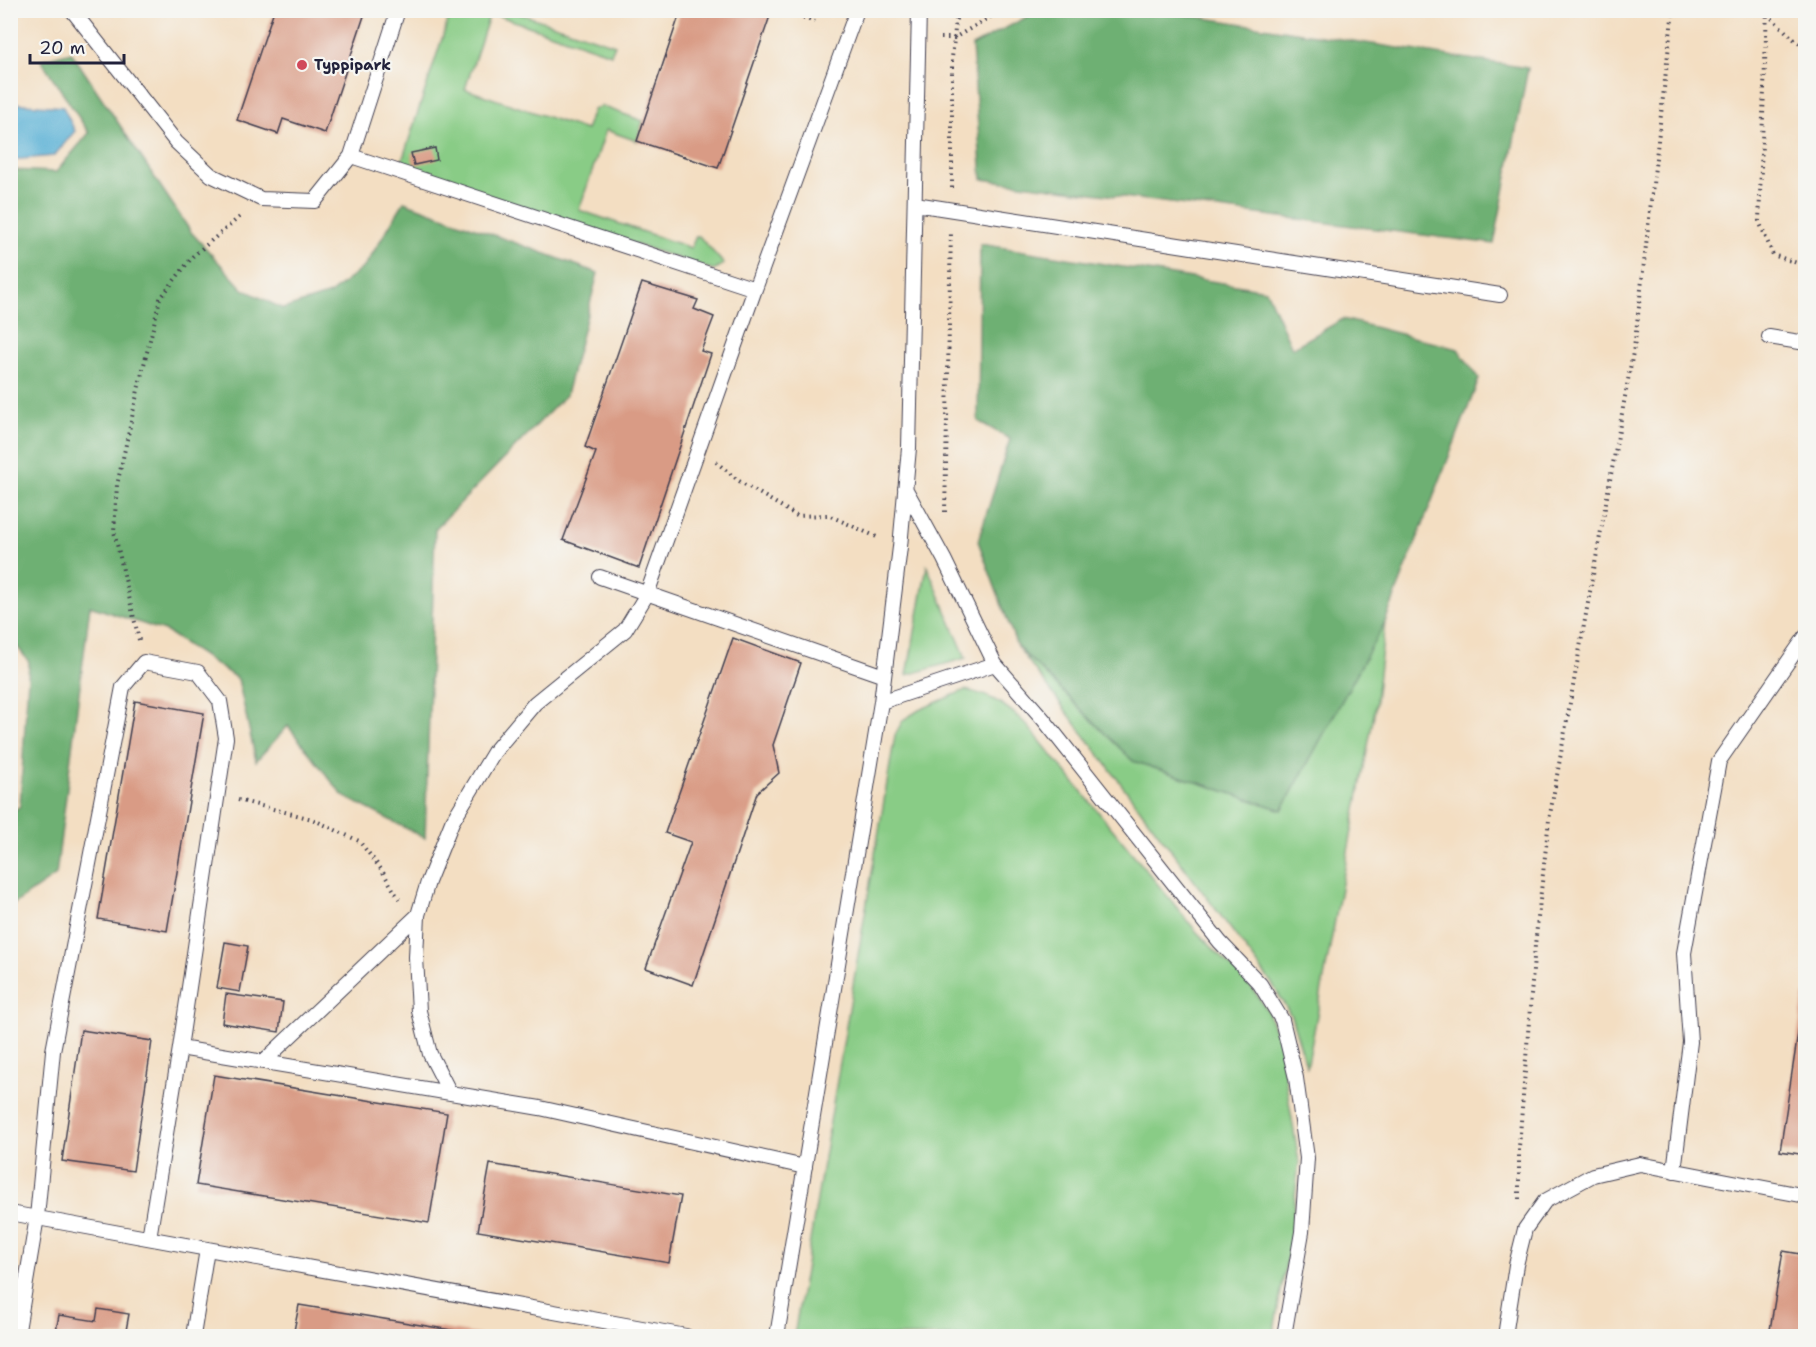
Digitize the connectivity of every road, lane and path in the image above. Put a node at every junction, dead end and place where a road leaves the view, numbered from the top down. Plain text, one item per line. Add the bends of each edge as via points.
1 (72, 10) edge
2 (398, 10) edge
3 (780, 10) edge
4 (857, 10) edge
5 (919, 10) edge
6 (957, 10) edge
7 (1673, 10) edge
8 (1766, 11) edge
9 (815, 22) dead end
10 (1806, 47) edge
11 (952, 57) dead end
12 (351, 156) junction
13 (261, 199) junction
14 (915, 204) junction
15 (1806, 266) edge
16 (755, 289) junction
17 (1500, 295) dead end
18 (1769, 337) dead end
19 (1806, 343) edge
20 (906, 488) junction
21 (600, 576) dead end
22 (647, 594) junction
23 (1806, 636) edge
24 (144, 663) junction
25 (995, 664) junction
26 (884, 676) junction
27 (881, 702) junction
28 (217, 795) junction
29 (418, 915) junction
30 (180, 1048) junction
31 (262, 1062) junction
32 (450, 1093) junction
33 (804, 1167) junction
34 (1674, 1171) junction
35 (1806, 1196) edge
36 (10, 1213) edge
37 (37, 1218) junction
38 (1525, 1229) junction
39 (148, 1238) junction
40 (207, 1249) junction
41 (17, 1336) edge
42 (193, 1336) edge
43 (686, 1336) edge
44 (777, 1336) edge
45 (1284, 1336) edge
46 (1505, 1336) edge

1 - 13 lane via 176,142 211,175
2 - 12 lane
3 - 9 path
4 - 16 lane
5 - 14 lane
6 - 11 path
7 - 38 path via 1635,341 1549,820 1519,1147 1519,1207
8 - 10 path
8 - 15 path via 1760,221 1773,255
12 - 13 lane via 315,201
12 - 16 lane
13 - 24 path via 193,256 160,299 117,485 114,531
14 - 17 lane
14 - 20 lane
16 - 22 lane
18 - 19 lane
20 - 25 lane
20 - 26 lane
21 - 22 lane
22 - 26 lane
22 - 29 lane via 625,630 535,704 494,752 452,822
23 - 34 lane via 1719,760 1684,953 1690,1042
24 - 28 lane via 198,672 220,701 226,738
24 - 37 lane via 123,687 53,1051
25 - 27 lane
25 - 45 lane via 1220,942 1260,984 1282,1020 1296,1078 1307,1158 1302,1232
26 - 27 lane
27 - 33 lane
28 - 29 path via 312,819 359,841 397,897
28 - 30 lane
29 - 31 lane
29 - 32 lane via 419,1011 430,1054
30 - 31 lane
30 - 39 lane
31 - 32 lane
32 - 33 lane via 540,1108
33 - 44 lane
34 - 35 lane
34 - 38 lane via 1640,1164 1593,1175 1545,1201
36 - 37 lane
37 - 39 lane
37 - 41 lane
38 - 46 lane
39 - 40 lane
40 - 42 lane
40 - 43 lane

